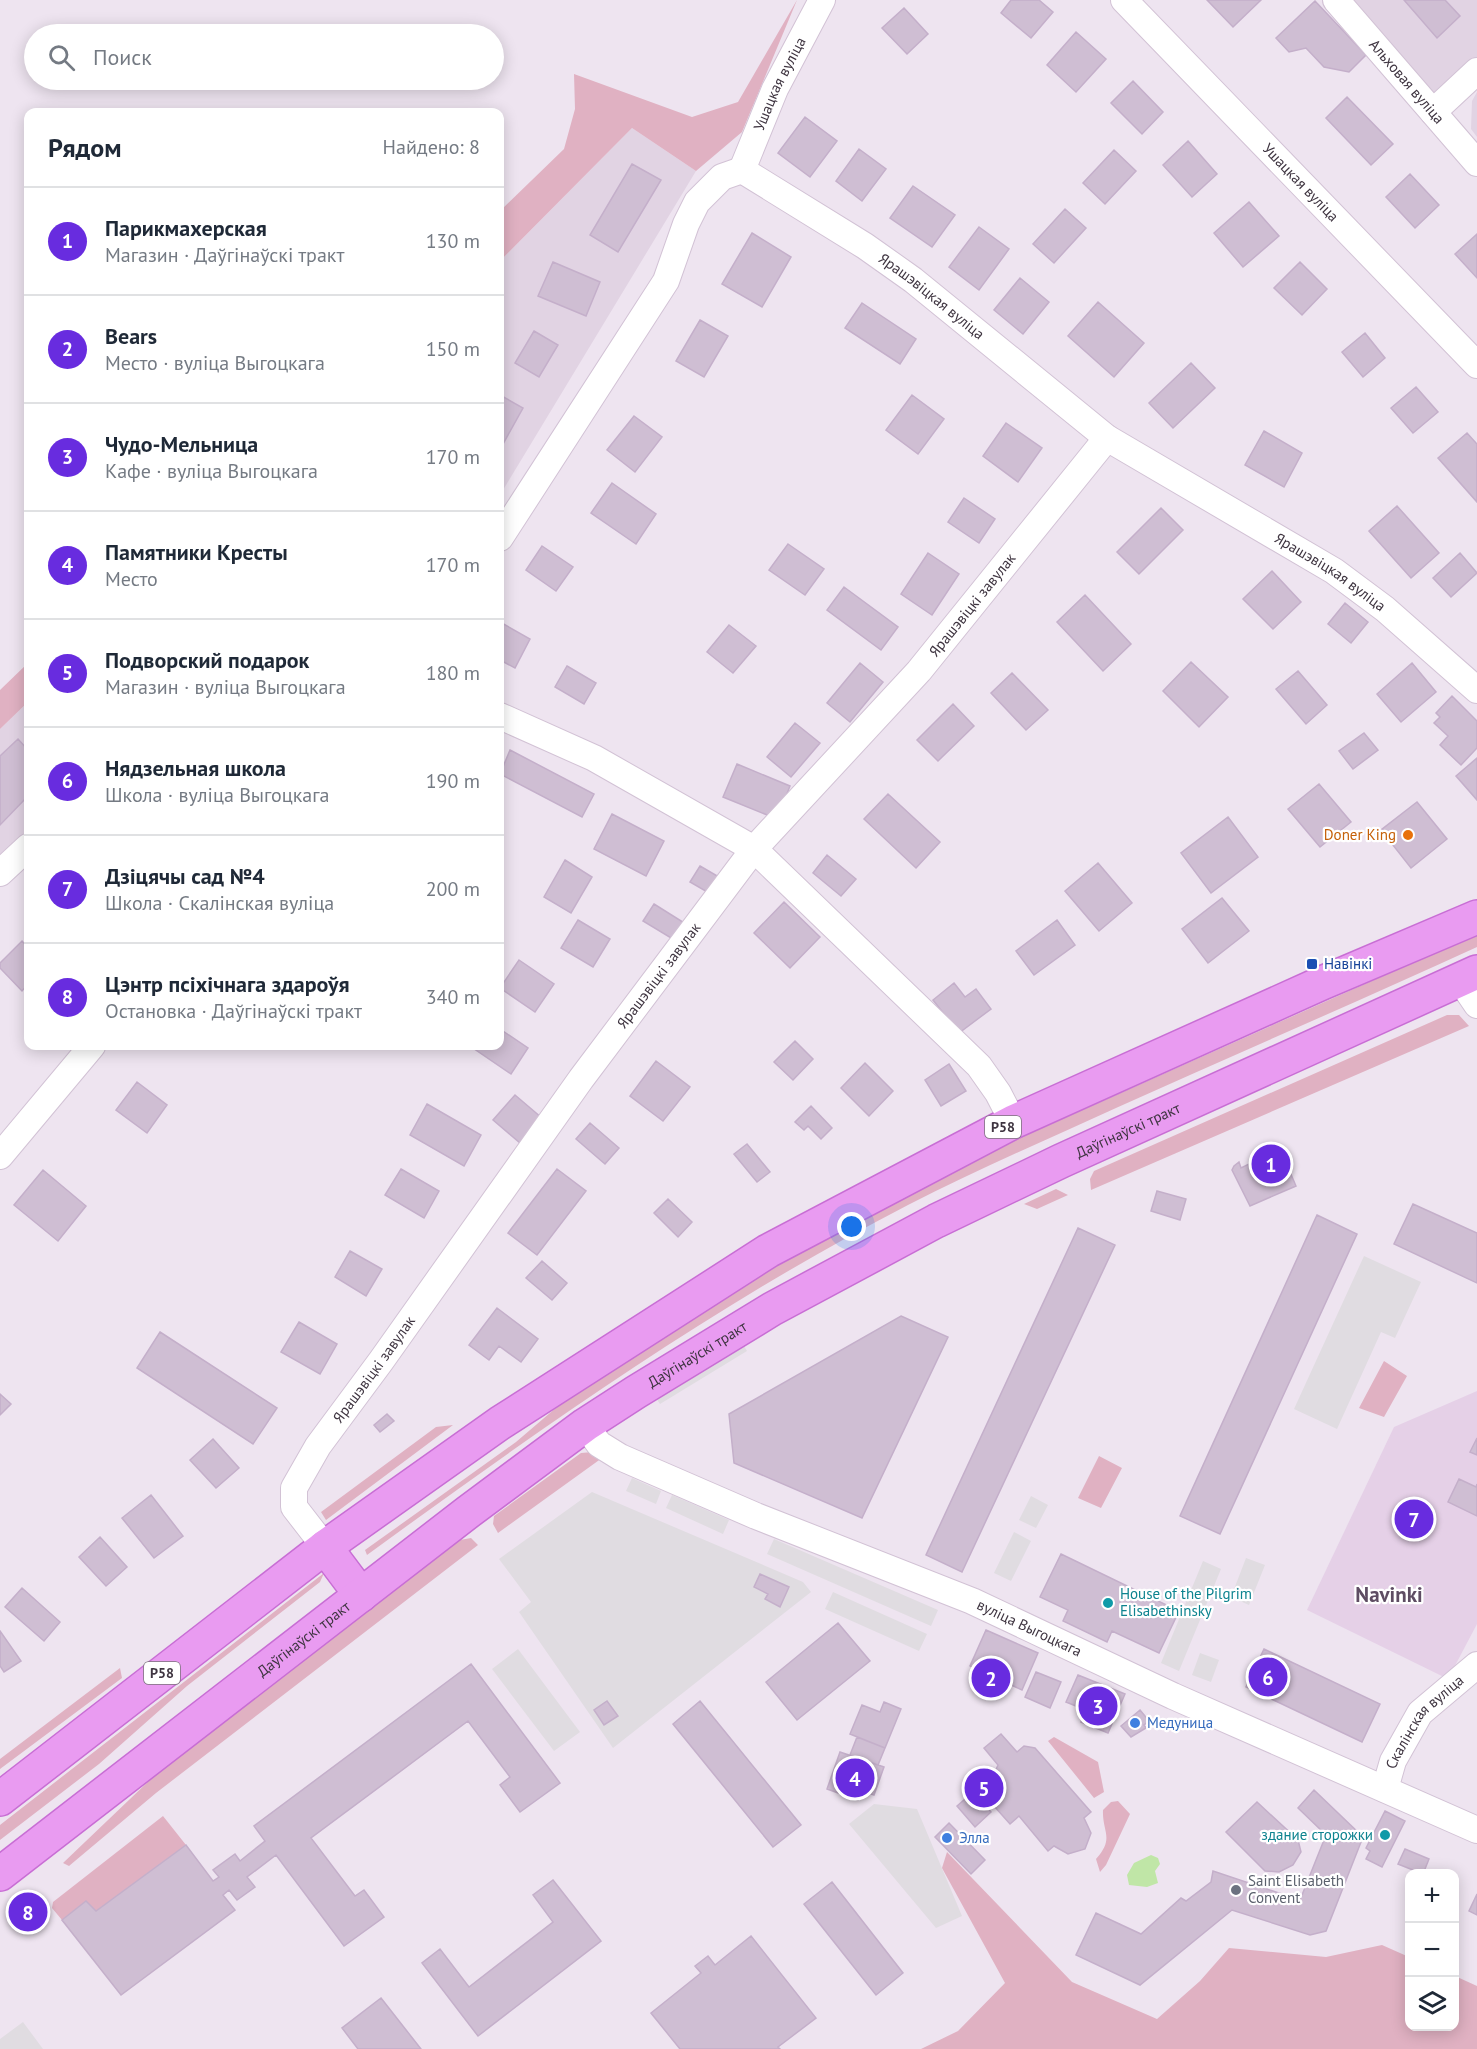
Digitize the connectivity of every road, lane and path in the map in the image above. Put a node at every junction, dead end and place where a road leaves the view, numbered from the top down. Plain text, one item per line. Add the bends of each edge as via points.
1 (822, 0) edge
2 (1124, 0) edge
3 (1336, 0) edge
4 (1477, 71) edge
5 (1432, 112) junction
6 (1477, 163) edge
7 (742, 170) junction
8 (1477, 365) edge
9 (1107, 438) junction
10 (504, 532) edge
11 (1477, 690) edge
12 (504, 718) edge
13 (754, 849) junction
14 (24, 851) edge
15 (0, 873) edge
16 (1477, 917) edge
17 (1471, 986) edge
18 (89, 1050) edge
19 (1013, 1122) junction
20 (0, 1156) edge
21 (585, 1425) junction
22 (325, 1547) junction
23 (361, 1594) junction
24 (1477, 1665) edge
25 (1385, 1789) junction
26 (0, 1799) edge
27 (1477, 1830) edge
28 (0, 1874) edge

1 - 7 street, Ушацкая вуліца via 775,89
2 - 8 street, Ушацкая вуліца
3 - 5 street, Альховая вуліца
4 - 5 street
5 - 6 street, Альховая вуліца
7 - 9 street, Ярашэвіцкая вуліца via 913,280
7 - 10 street via 722,177 697,202 666,281
9 - 11 street, Ярашэвіцкая вуліца via 1334,571 1385,609
9 - 13 street, Ярашэвіцкі завулак via 919,671
12 - 13 street via 594,758
13 - 19 street via 979,1066
13 - 22 street, Ярашэвіцкі завулак via 581,1079 318,1446 294,1488 294,1507
14 - 15 street
16 - 19 main road, Р58
17 - 21 main road, Даўгінаўскі тракт via 1061,1161 908,1234 772,1309
18 - 20 street
19 - 22 main road, Р58 via 768,1251 500,1423
21 - 23 main road, Даўгінаўскі тракт
21 - 25 street, вуліца Выгоцкага via 599,1444 620,1457 756,1516 972,1601 1173,1696
22 - 23 main road
22 - 26 main road, Р58
23 - 28 main road, Даўгінаўскі тракт
24 - 25 street, Скалінская вуліца via 1420,1713 1394,1761
25 - 27 street, вуліца Выгоцкага

